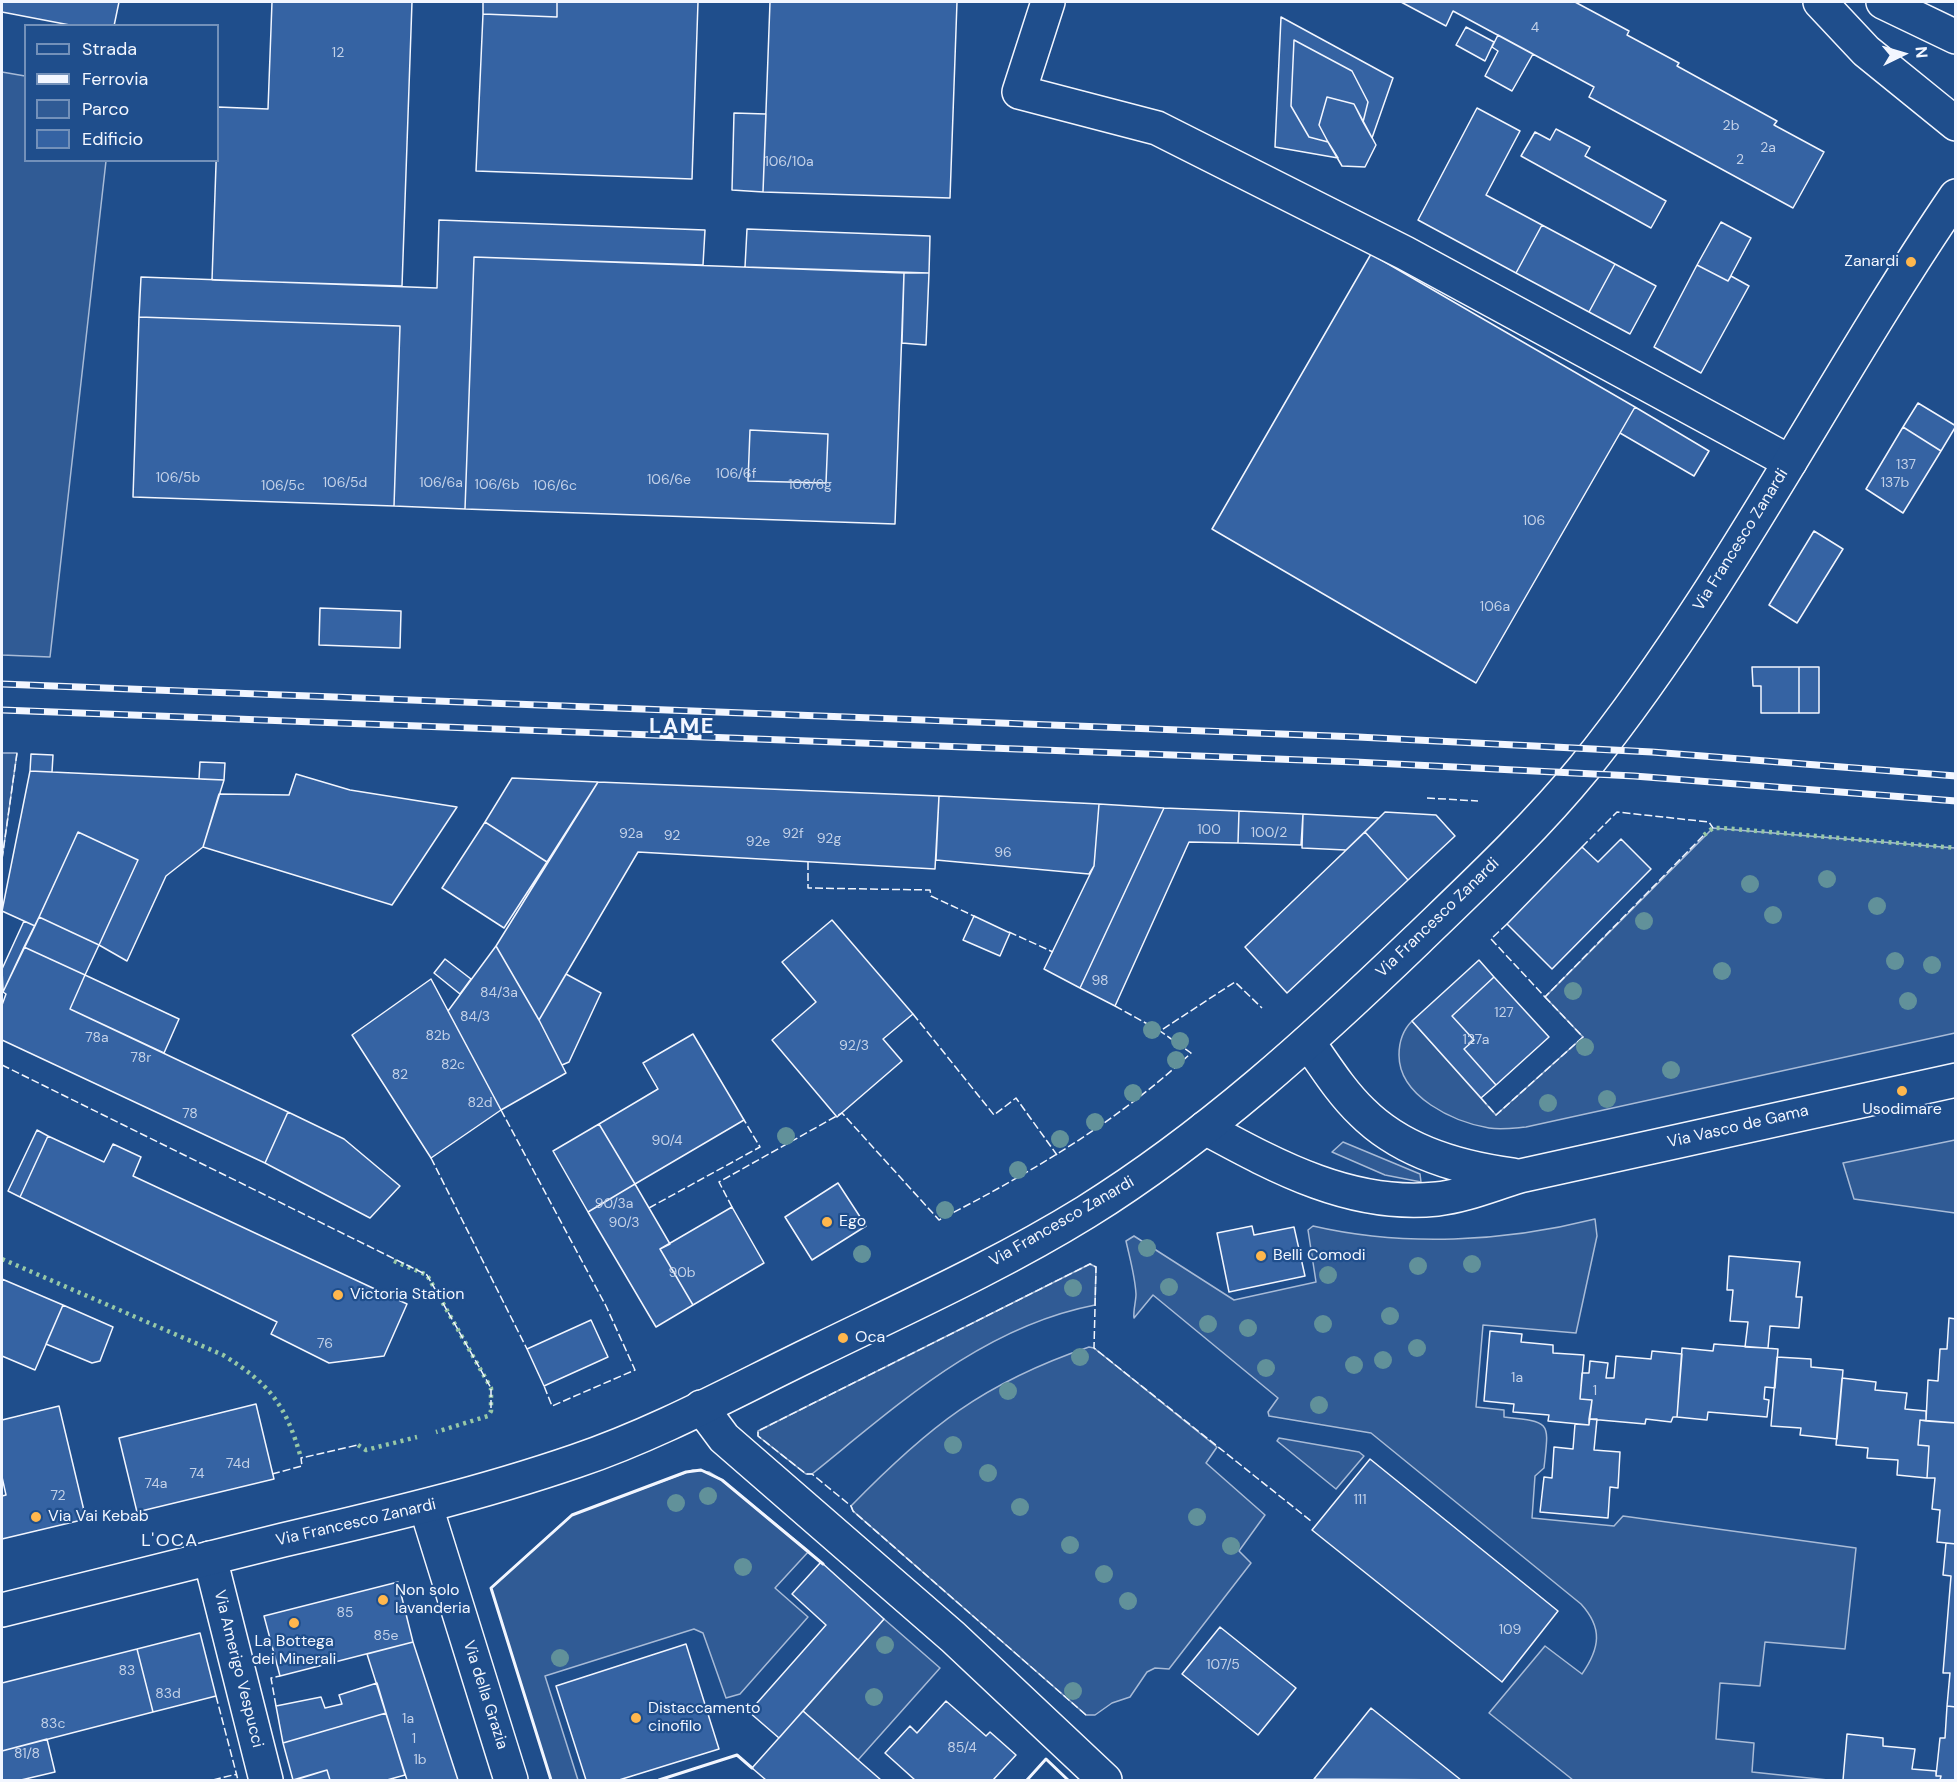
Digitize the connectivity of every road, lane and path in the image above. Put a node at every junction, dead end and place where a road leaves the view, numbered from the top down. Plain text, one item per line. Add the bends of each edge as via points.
1 (1048, 2) edge
2 (1820, 2) edge
3 (1883, 2) edge
4 (1956, 37) edge
5 (1956, 124) edge
6 (1956, 196) edge
7 (1790, 462) junction
8 (1308, 1042) junction
9 (1956, 1080) edge
10 (1205, 1128) junction
11 (1520, 1176) junction
12 (701, 1407) junction
13 (426, 1507) junction
14 (210, 1558) junction
15 (2, 1610) edge
16 (266, 1780) edge
17 (512, 1780) edge
18 (1105, 1780) edge

1 - 7 main road via 1019,93 1157,128 1405,253
2 - 5 main road via 1866,51
3 - 4 main road
6 - 7 main road, Via Francesco Zanardi via 1911,262
7 - 8 main road, Via Francesco Zanardi via 1688,622 1580,773 1480,878
8 - 10 main road, Via Francesco Zanardi
8 - 11 main road, Via Vasco de Gama via 1361,1112 1399,1141 1466,1167
9 - 11 main road, Via Vasco de Gama
10 - 11 main road, Via Vasco de Gama via 1296,1174 1340,1190 1386,1199 1439,1199
10 - 12 main road, Via Francesco Zanardi via 1119,1191 1048,1233
12 - 13 main road, Via Francesco Zanardi via 600,1453
12 - 18 main road via 724,1438 961,1645
13 - 14 main road, Via Francesco Zanardi
13 - 17 main road, Via della Grazia
14 - 15 main road, Via Francesco Zanardi
14 - 16 main road, Via Amerigo Vespucci

